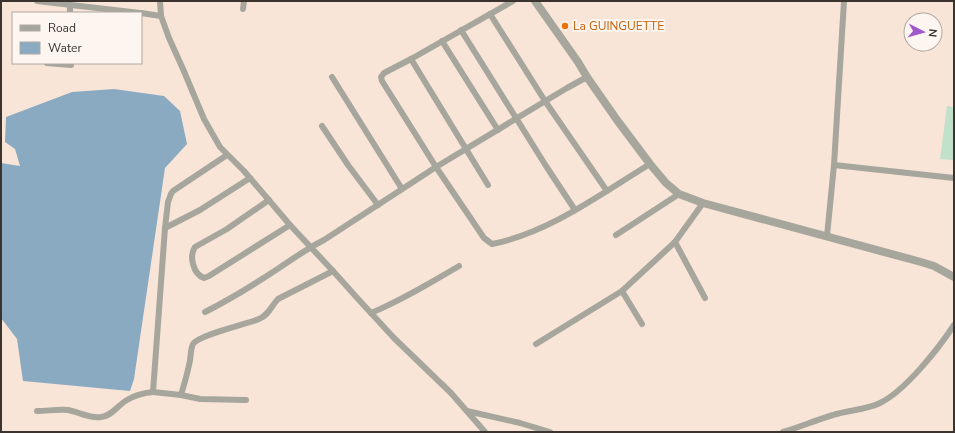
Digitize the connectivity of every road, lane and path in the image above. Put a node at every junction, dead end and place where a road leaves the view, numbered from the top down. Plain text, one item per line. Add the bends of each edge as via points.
1 (37, 1) edge
2 (160, 1) edge
3 (244, 1) edge
4 (513, 1) edge
5 (535, 1) edge
6 (844, 1) edge
7 (70, 3) edge
8 (243, 8) dead end
9 (133, 12) edge
10 (142, 13) edge
11 (490, 14) junction
12 (160, 16) junction
13 (461, 30) junction
14 (442, 41) junction
15 (411, 59) junction
16 (60, 64) edge
17 (71, 64) edge
18 (332, 77) dead end
19 (587, 77) junction
20 (546, 102) junction
21 (516, 119) junction
22 (322, 126) dead end
23 (498, 130) junction
24 (466, 149) junction
25 (227, 155) junction
26 (650, 164) junction
27 (834, 165) junction
28 (436, 167) junction
29 (250, 178) junction
30 (954, 178) edge
31 (488, 185) dead end
32 (402, 189) junction
33 (607, 190) junction
34 (679, 194) junction
35 (269, 200) junction
36 (703, 203) junction
37 (378, 205) junction
38 (575, 210) junction
39 (290, 225) junction
40 (165, 228) junction
41 (616, 235) dead end
42 (827, 236) junction
43 (675, 242) junction
44 (309, 247) junction
45 (459, 266) dead end
46 (333, 271) junction
47 (954, 277) edge
48 (622, 291) junction
49 (705, 298) dead end
50 (204, 312) dead end
51 (371, 313) junction
52 (642, 324) dead end
53 (954, 325) edge
54 (536, 344) dead end
55 (153, 392) junction
56 (181, 395) junction
57 (246, 400) dead end
58 (37, 411) dead end
59 (467, 412) junction
60 (485, 432) edge
61 (550, 432) edge
62 (783, 432) edge

1 - 7 street
2 - 12 street
3 - 8 street
4 - 11 street
5 - 19 street
6 - 27 street
7 - 9 street
10 - 12 street
11 - 13 street
11 - 20 street
12 - 25 street via 214,140
13 - 14 street
13 - 21 street
14 - 15 street
14 - 23 street
15 - 24 street
15 - 28 street via 382,74 381,79
16 - 17 street
18 - 32 street
19 - 20 street
19 - 26 street
20 - 21 street
20 - 33 street
21 - 23 street
21 - 38 street
22 - 37 street
23 - 24 street
24 - 28 street
24 - 31 street
25 - 29 street
25 - 40 street via 171,194
26 - 33 street
26 - 34 street
27 - 30 street
27 - 42 street
28 - 32 street
28 - 38 street via 484,238 492,244 518,237
29 - 35 street
29 - 40 street via 200,210
32 - 37 street
33 - 38 street
34 - 36 street
34 - 41 street
35 - 39 street
35 - 39 street via 195,247 192,260 198,274 204,278 209,276
36 - 42 street
36 - 43 street
37 - 44 street
39 - 44 street
40 - 55 street
42 - 47 street via 934,266
43 - 48 street
43 - 49 street
44 - 46 street
44 - 50 street via 266,277
45 - 51 street via 412,294
46 - 51 street
46 - 56 street via 278,299 265,316 194,342
48 - 52 street
48 - 54 street
51 - 59 street
53 - 62 street via 941,344 903,386 885,400
55 - 56 street
55 - 58 street via 126,400 101,418 67,410
56 - 57 street via 200,399
59 - 60 street
59 - 61 street

